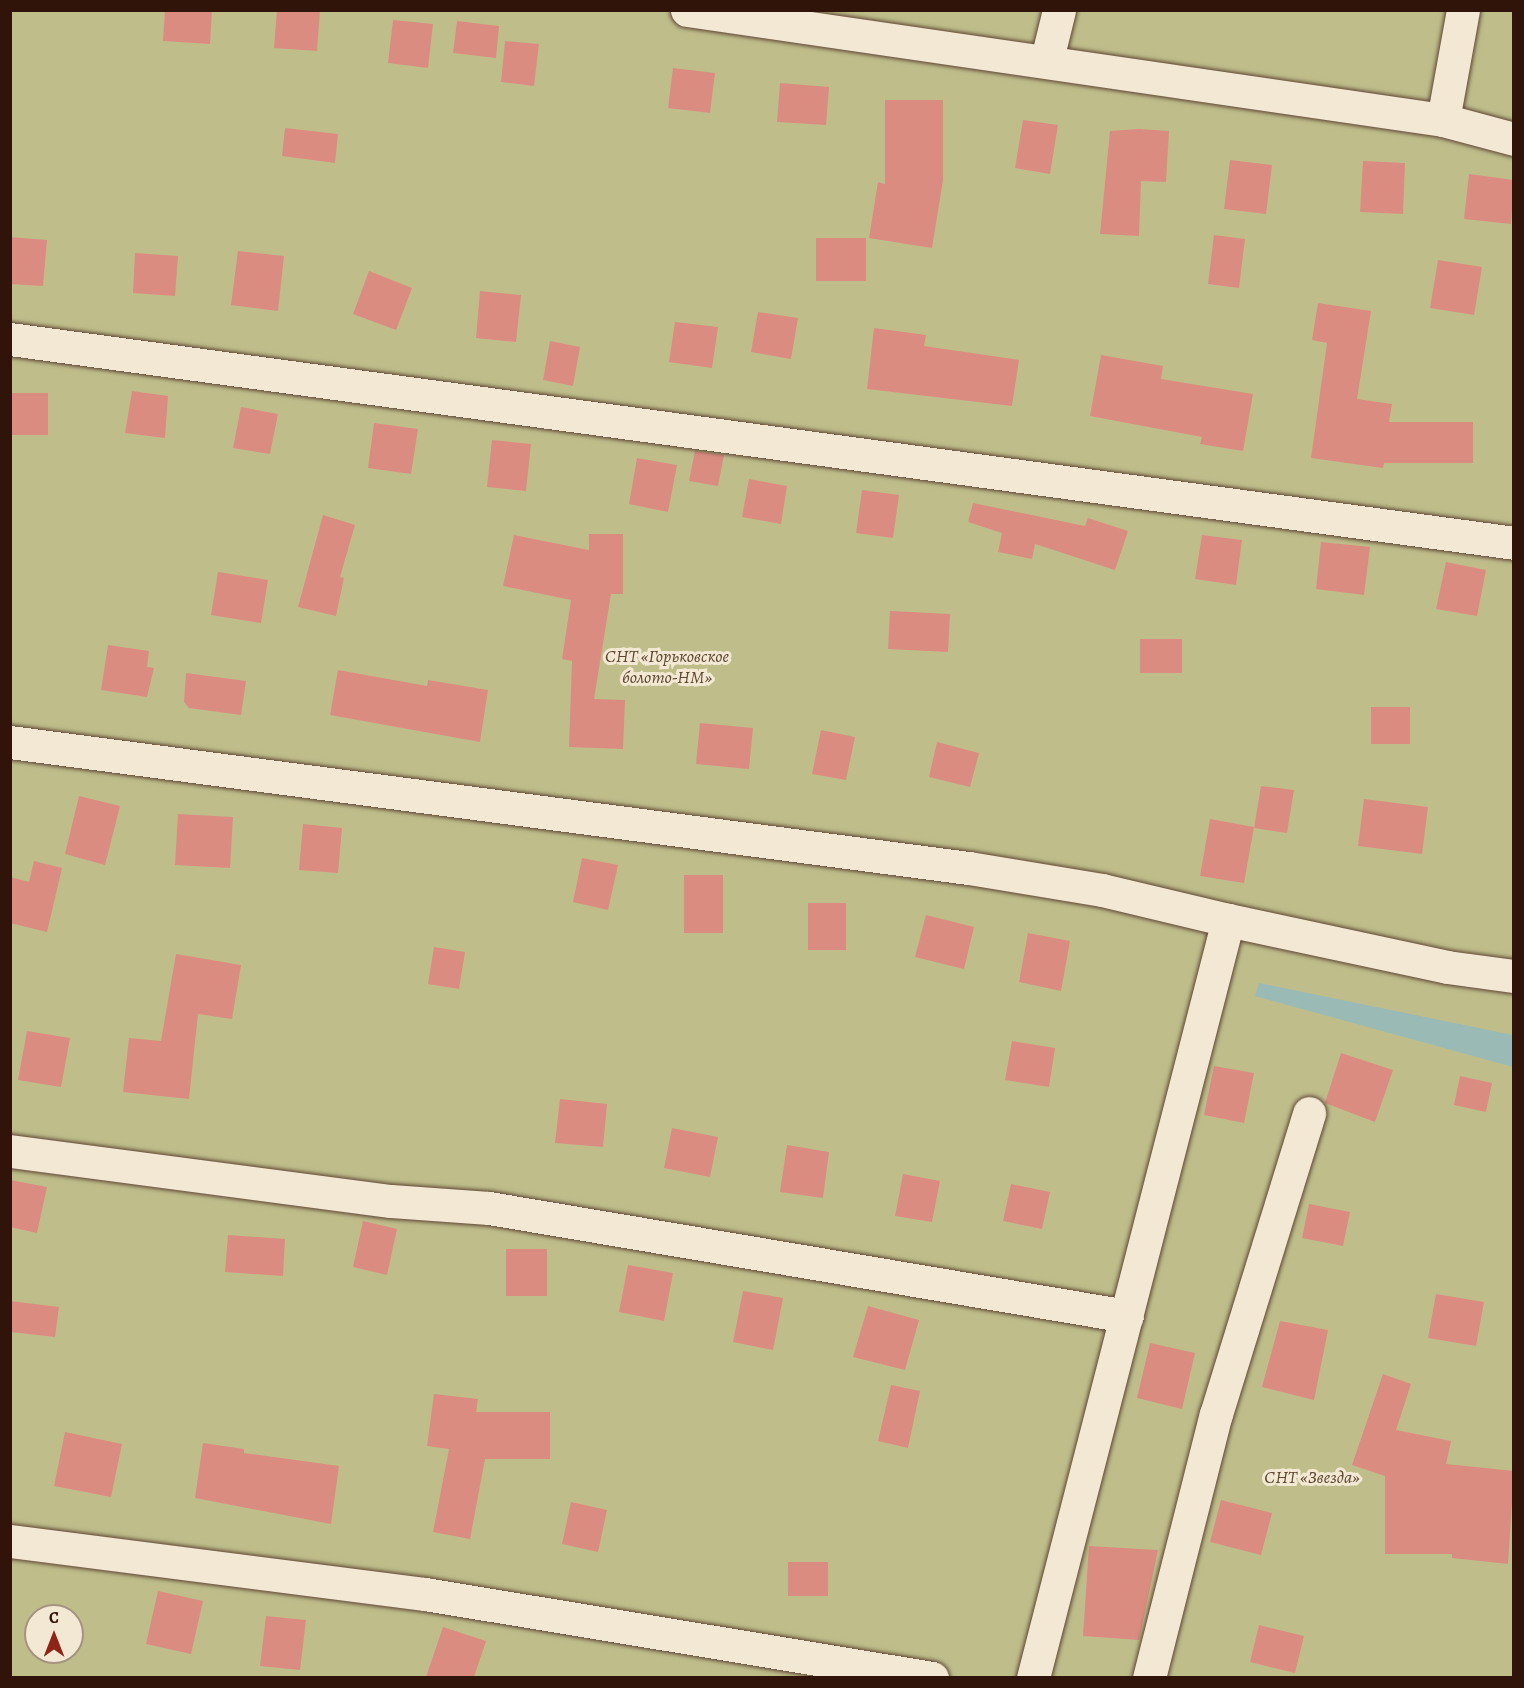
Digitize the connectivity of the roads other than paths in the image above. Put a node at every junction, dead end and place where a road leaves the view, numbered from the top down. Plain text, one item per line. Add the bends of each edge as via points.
1 (687, 10) edge
2 (1059, 10) edge
3 (1463, 10) edge
4 (1047, 60) junction
5 (1443, 120) junction
6 (1514, 139) edge
7 (10, 339) edge
8 (1514, 543) edge
9 (10, 742) edge
10 (1228, 920) junction
11 (1514, 976) edge
12 (1309, 1113) dead end
13 (10, 1151) edge
14 (1126, 1316) junction
15 (10, 1541) edge
16 (932, 1677) edge
17 (1033, 1677) edge
18 (1149, 1677) edge

1 - 4 street
2 - 4 street
3 - 5 street
4 - 5 street
5 - 6 street
7 - 8 street
9 - 10 street via 969,868 1102,890
10 - 11 street via 1447,967
10 - 14 street
12 - 18 street via 1216,1414
13 - 14 street via 391,1201 489,1208
14 - 17 street
15 - 16 street via 425,1594

